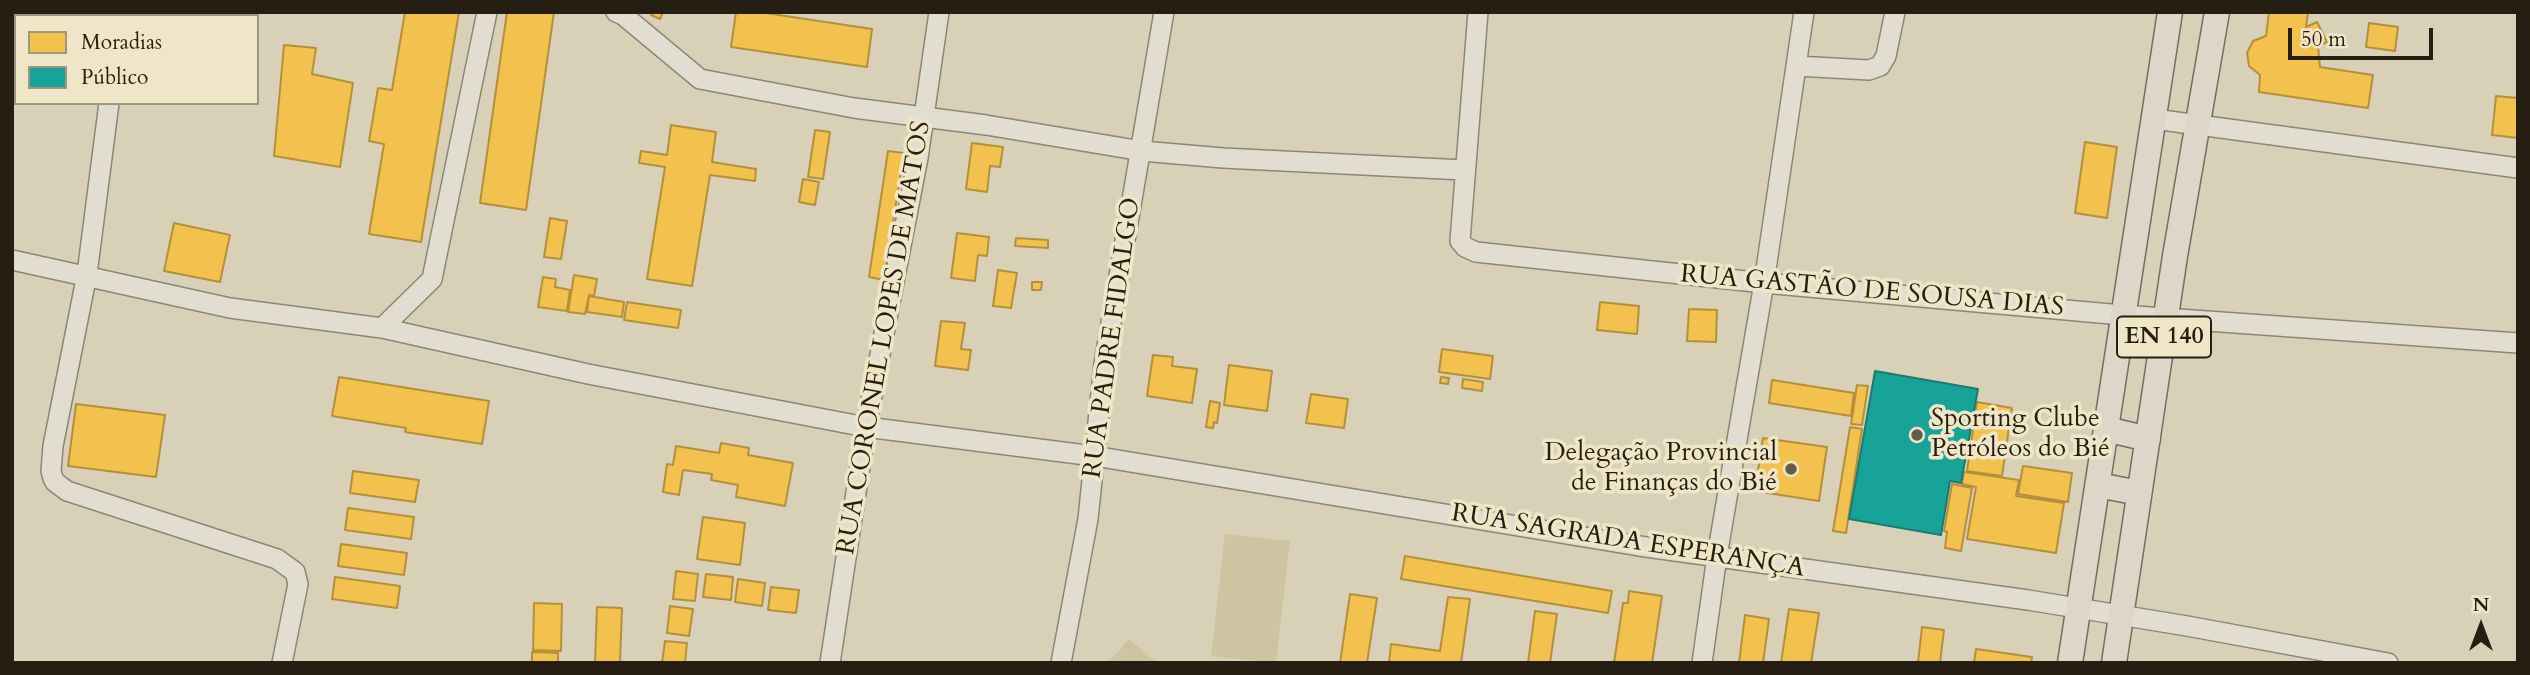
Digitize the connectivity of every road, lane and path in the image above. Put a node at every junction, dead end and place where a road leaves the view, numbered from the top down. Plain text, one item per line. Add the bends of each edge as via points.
1 (487, 12) edge
2 (616, 12) edge
3 (939, 12) edge
4 (1164, 12) edge
5 (1478, 12) edge
6 (1804, 12) edge
7 (1895, 12) edge
8 (2170, 12) edge
9 (2217, 12) edge
10 (1796, 66) junction
11 (108, 105) edge
12 (923, 116) junction
13 (2154, 119) junction
14 (2198, 124) junction
15 (1142, 151) junction
16 (2518, 168) edge
17 (1464, 170) junction
18 (12, 260) edge
19 (87, 274) junction
20 (1764, 283) junction
21 (2122, 315) junction
22 (2167, 319) junction
23 (382, 328) junction
24 (2518, 342) edge
25 (866, 427) junction
26 (2106, 429) junction
27 (2148, 439) junction
28 (1094, 456) junction
29 (2098, 485) junction
30 (2138, 493) junction
31 (1717, 556) junction
32 (2080, 608) junction
33 (2121, 616) junction
34 (282, 663) edge
35 (830, 663) edge
36 (1061, 663) edge
37 (1702, 663) edge
38 (2070, 663) edge
39 (2114, 663) edge
40 (2388, 663) edge

1 - 23 street via 432,279
2 - 12 street via 701,79
3 - 12 street, RUA CORONEL LOPES DE MATOS
4 - 15 street, RUA PADRE FIDALGO
5 - 17 street, RUA GASTÃO DE SOUSA DIAS
6 - 10 street
7 - 10 street via 1880,66 1869,70
8 - 13 main road, EN 140
9 - 14 main road, EN 140
10 - 20 street
11 - 19 street
12 - 15 street
12 - 25 street, RUA CORONEL LOPES DE MATOS
13 - 14 street
13 - 21 main road, EN 140
14 - 16 street
14 - 22 main road, EN 140
15 - 17 street
15 - 28 street, RUA PADRE FIDALGO via 1104,364
17 - 20 street, RUA GASTÃO DE SOUSA DIAS via 1460,241 1476,252
18 - 19 street, RUA SAGRADA ESPERANÇA
19 - 23 street, RUA SAGRADA ESPERANÇA via 230,308
19 - 34 street via 53,446 55,482 67,491 277,559 295,572 298,584
20 - 21 street, RUA GASTÃO DE SOUSA DIAS
20 - 31 street
21 - 22 street, RUA GASTÃO DE SOUSA DIAS
21 - 26 main road, EN 140
22 - 24 street, RUA GASTÃO DE SOUSA DIAS
22 - 27 main road, EN 140
23 - 25 street, RUA SAGRADA ESPERANÇA via 588,374
25 - 28 street, RUA SAGRADA ESPERANÇA
25 - 35 street, RUA CORONEL LOPES DE MATOS
26 - 27 main road
26 - 29 main road, EN 140
27 - 30 main road, EN 140
28 - 31 street, RUA SAGRADA ESPERANÇA
28 - 36 street, RUA PADRE FIDALGO via 1088,519
29 - 30 main road
29 - 32 main road, EN 140
30 - 33 main road, EN 140
31 - 32 street, RUA SAGRADA ESPERANÇA
31 - 37 street
32 - 33 street, RUA SAGRADA ESPERANÇA
32 - 38 main road, EN 140
33 - 39 main road, EN 140
33 - 40 street, RUA SAGRADA ESPERANÇA

